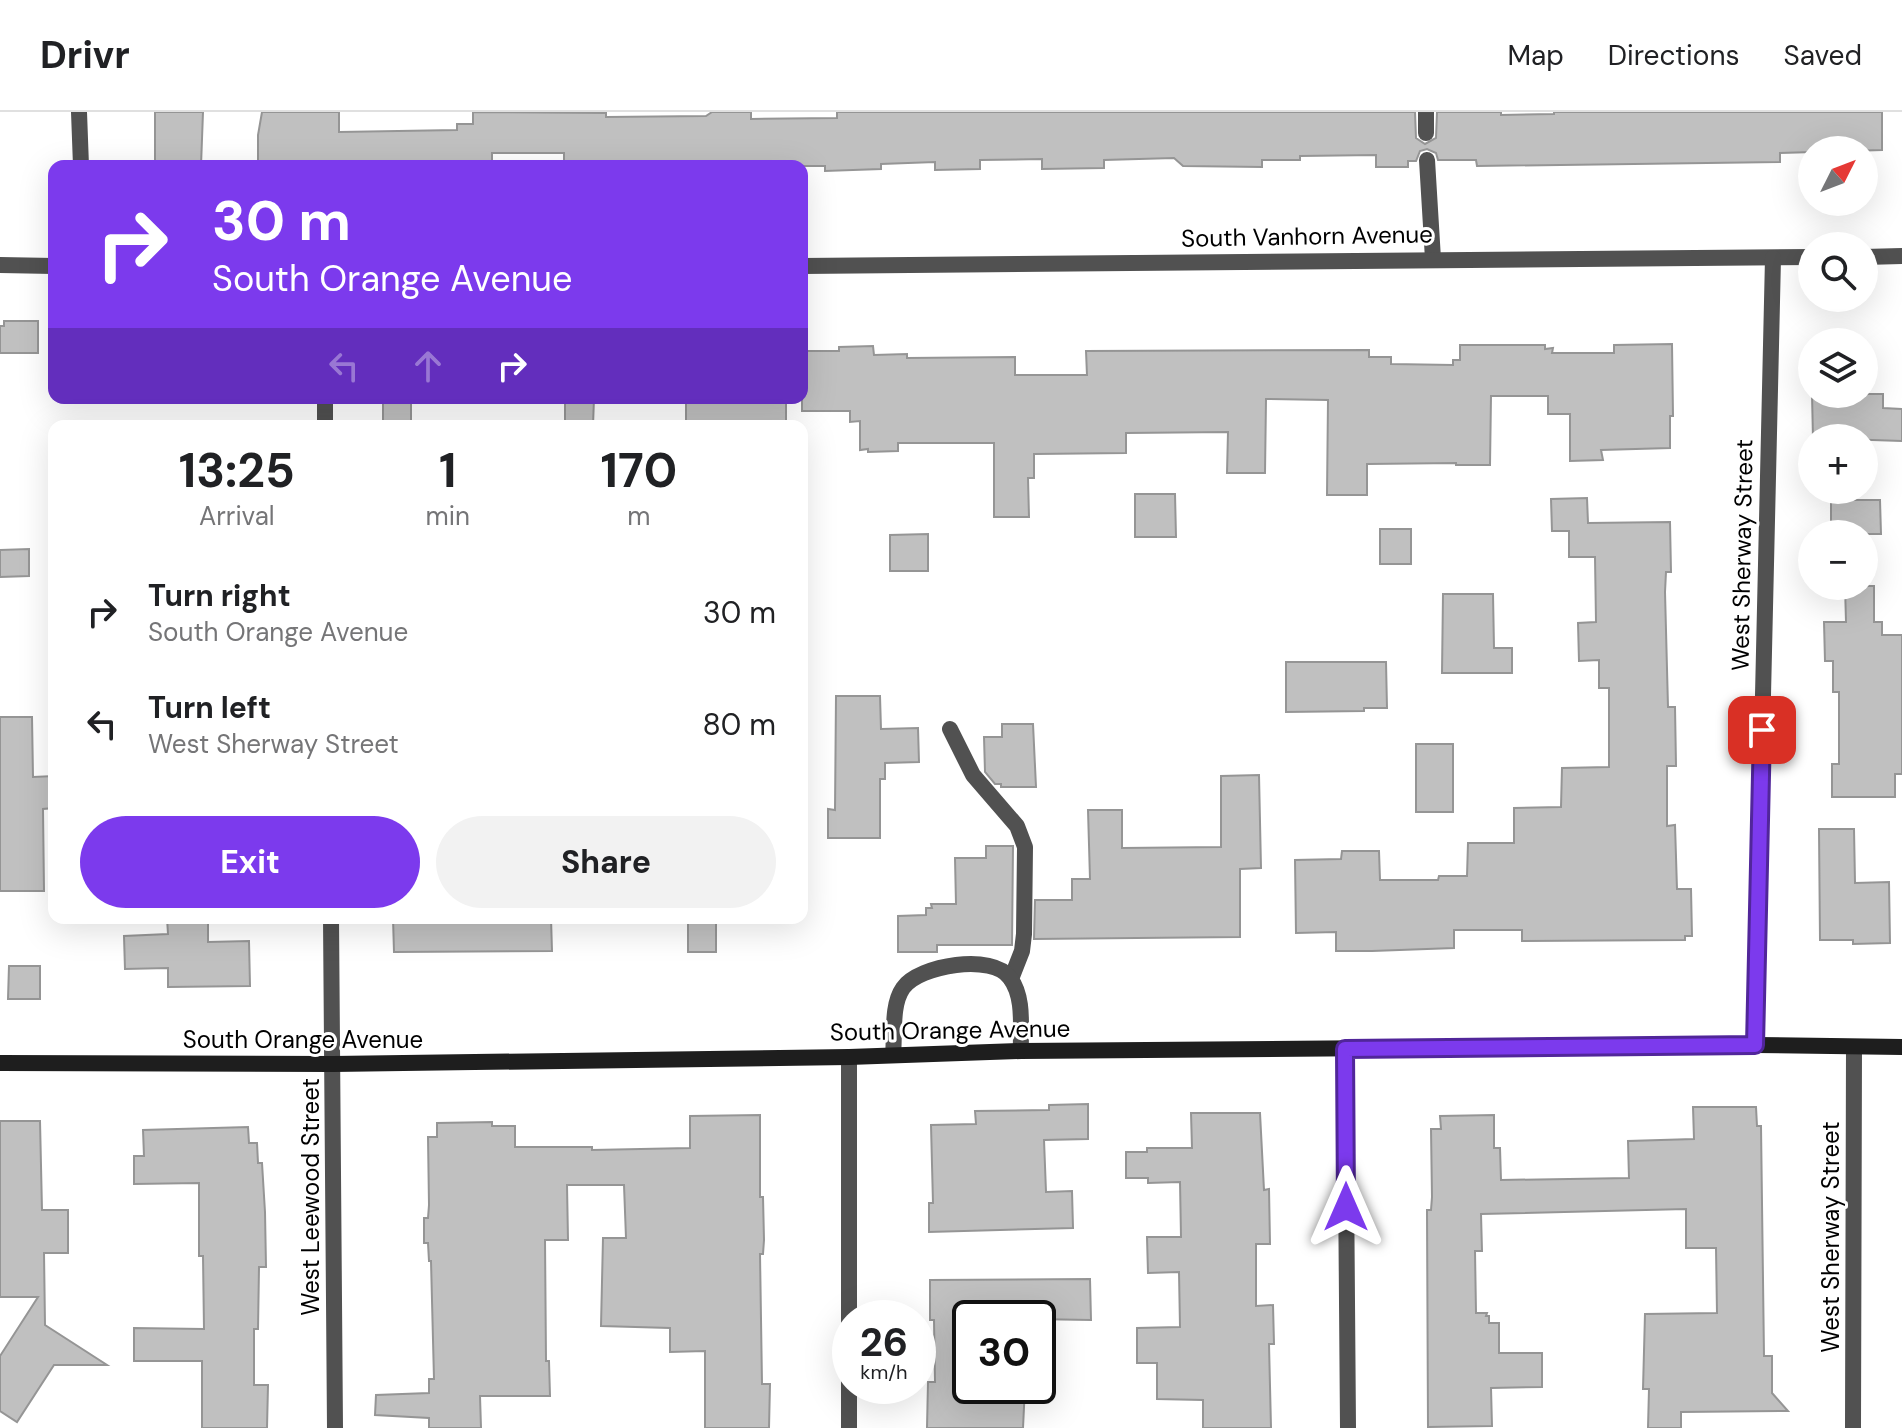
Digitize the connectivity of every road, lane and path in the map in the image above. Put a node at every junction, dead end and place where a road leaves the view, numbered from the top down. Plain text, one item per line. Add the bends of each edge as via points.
1 (79, 112) edge
2 (1426, 112) edge
3 (1426, 133) dead end
4 (81, 160) edge
5 (1427, 160) dead end
6 (1902, 256) edge
7 (1798, 257) edge
8 (1878, 257) edge
9 (1773, 258) junction
10 (1433, 259) junction
11 (0, 265) edge
12 (48, 266) edge
13 (808, 266) edge
14 (950, 729) dead end
15 (331, 924) edge
16 (1011, 979) junction
17 (1755, 1045) junction
18 (1854, 1047) junction
19 (1902, 1047) edge
20 (1345, 1049) junction
21 (1021, 1051) junction
22 (893, 1055) junction
23 (849, 1057) junction
24 (0, 1063) edge
25 (333, 1064) junction
26 (335, 1428) edge
27 (849, 1428) edge
28 (1348, 1428) edge
29 (1853, 1428) edge

1 - 4 street
2 - 3 street
5 - 10 street
6 - 8 street
7 - 9 street, South Vanhorn Avenue
9 - 10 street, South Vanhorn Avenue
9 - 17 street, West Sherway Street
10 - 13 street, South Vanhorn Avenue
11 - 12 street
14 - 16 street via 973,775 1017,826 1025,847 1024,934
15 - 25 street, West Leewood Street
16 - 21 street via 1019,1000
16 - 22 street via 998,968 983,965 918,974 897,1000
17 - 18 street, South Orange Avenue
17 - 20 street, South Orange Avenue
18 - 19 street, South Orange Avenue
18 - 29 street, West Sherway Street
20 - 21 street, South Orange Avenue
20 - 28 street
21 - 22 street, South Orange Avenue
22 - 23 street, South Orange Avenue
23 - 25 street, South Orange Avenue
23 - 27 street
24 - 25 street, South Orange Avenue
25 - 26 street, West Leewood Street

